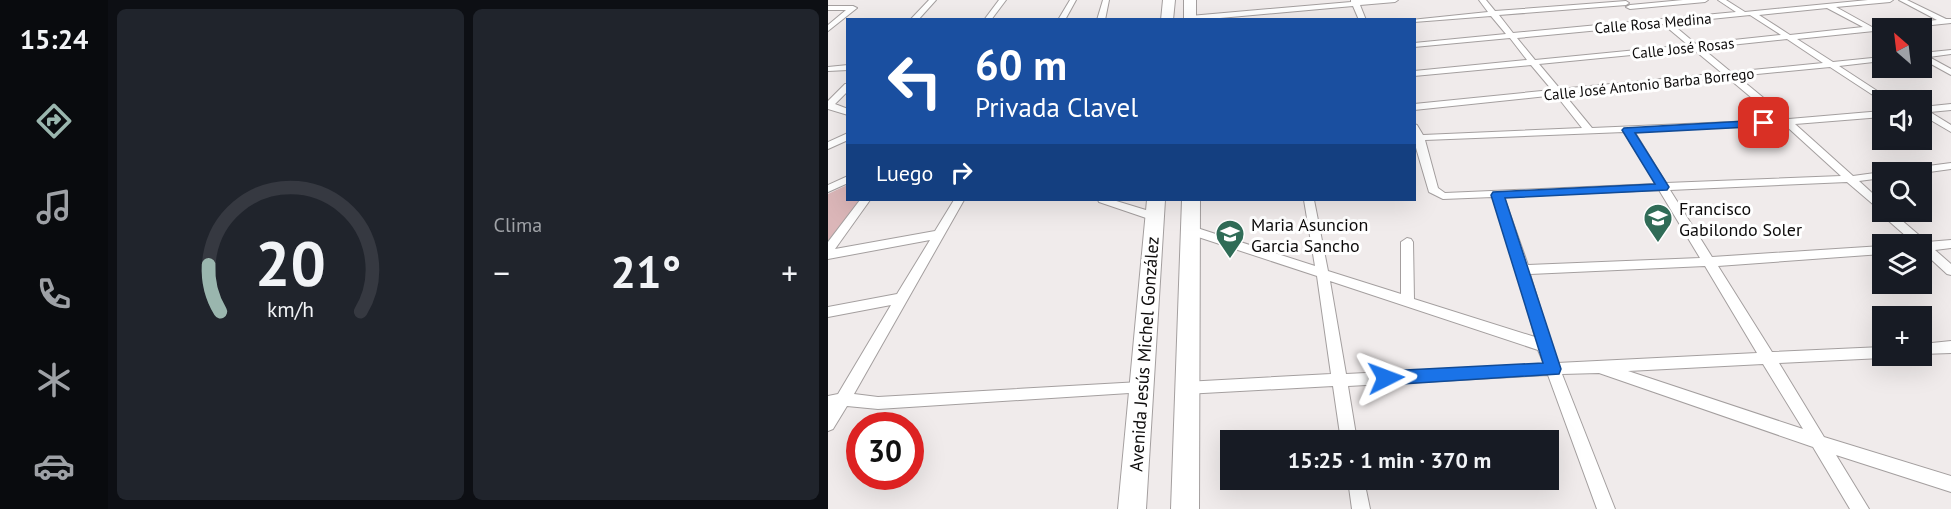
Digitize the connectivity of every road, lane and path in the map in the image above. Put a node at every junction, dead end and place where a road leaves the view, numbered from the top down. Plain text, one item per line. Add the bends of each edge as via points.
1 (933, 0) edge
2 (1003, 0) edge
3 (1073, 0) edge
4 (1106, 0) edge
5 (1169, 0) edge
6 (1177, 0) edge
7 (1190, 0) edge
8 (1395, 0) edge
9 (1482, 0) edge
10 (1571, 0) edge
11 (1705, 0) edge
12 (1721, 0) edge
13 (1890, 0) edge
14 (1902, 0) edge
15 (1355, 2) edge
16 (1626, 3) edge
17 (1830, 6) junction
18 (1579, 7) junction
19 (828, 8) edge
20 (1494, 14) junction
21 (1748, 14) junction
22 (915, 18) edge
23 (989, 18) edge
24 (1063, 18) edge
25 (1102, 18) edge
26 (1167, 18) edge
27 (1176, 18) edge
28 (1190, 18) edge
29 (1200, 18) edge
30 (1362, 18) edge
31 (1416, 20) edge
32 (1665, 22) junction
33 (1949, 22) edge
34 (1650, 23) junction
35 (828, 29) edge
36 (1871, 29) junction
37 (1512, 36) junction
38 (1789, 38) junction
39 (1416, 45) edge
40 (1694, 46) junction
41 (1951, 52) edge
42 (1932, 55) edge
43 (1872, 60) edge
44 (1932, 62) edge
45 (1534, 63) junction
46 (1832, 64) junction
47 (846, 67) edge
48 (828, 69) edge
49 (1951, 72) edge
50 (1416, 74) edge
51 (1730, 75) junction
52 (846, 88) edge
53 (1872, 90) edge
54 (1559, 93) junction
55 (828, 105) edge
56 (1416, 107) edge
57 (1951, 107) edge
58 (1932, 109) edge
59 (846, 111) edge
60 (1872, 115) edge
61 (1932, 117) edge
62 (1787, 122) junction
63 (1951, 129) edge
64 (1628, 130) junction
65 (1590, 132) junction
66 (846, 137) edge
67 (1418, 138) edge
68 (828, 146) edge
69 (1951, 166) edge
70 (1932, 168) edge
71 (1872, 176) edge
72 (1852, 179) junction
73 (846, 180) edge
74 (1663, 187) junction
75 (828, 189) edge
76 (1498, 195) junction
77 (1872, 198) edge
78 (864, 201) edge
79 (958, 201) edge
80 (1110, 201) edge
81 (1191, 201) edge
82 (1309, 201) edge
83 (1155, 208) edge
84 (1897, 222) edge
85 (1190, 230) junction
86 (939, 234) junction
87 (1909, 234) edge
88 (1407, 242) dead end
89 (1951, 244) edge
90 (1932, 246) edge
91 (1872, 251) edge
92 (828, 253) edge
93 (1932, 254) edge
94 (1709, 262) junction
95 (1523, 270) junction
96 (1951, 270) edge
97 (1323, 275) junction
98 (902, 298) junction
99 (1408, 302) junction
100 (828, 312) edge
101 (1544, 346) junction
102 (1951, 347) edge
103 (1932, 348) edge
104 (1872, 353) edge
105 (1769, 359) junction
106 (1597, 366) junction
107 (1553, 369) junction
108 (1338, 380) junction
109 (1140, 388) junction
110 (1185, 388) junction
111 (844, 399) junction
112 (828, 402) edge
113 (828, 424) edge
114 (1347, 430) edge
115 (1822, 443) junction
116 (1951, 484) edge
117 (1358, 490) edge
118 (1132, 509) edge
119 (1185, 509) edge
120 (1361, 509) edge
121 (1606, 509) edge
122 (1860, 509) edge

1 - 22 street
2 - 23 street
3 - 24 street
4 - 25 street
5 - 26 main road
6 - 27 main road
7 - 28 main road
8 - 15 street
9 - 20 street
10 - 18 street
11 - 16 street
12 - 21 street
13 - 17 street, Calle Rosa Medina
14 - 33 street
15 - 29 street
15 - 30 street
16 - 18 street
16 - 34 street
17 - 21 street, Calle Rosa Medina
17 - 36 street
18 - 20 street
19 - 35 street via 853,8
20 - 31 street
20 - 37 street
21 - 32 street, Calle Rosa Medina
21 - 38 street
32 - 34 street, Calle Rosa Medina
32 - 40 street
33 - 36 street, Calle José Rosas
34 - 37 street, Calle Rosa Medina
36 - 38 street, Calle José Rosas
37 - 39 street, Calle Rosa Medina
37 - 45 street
38 - 40 street, Calle José Rosas
38 - 46 street
40 - 45 street, Calle José Rosas
40 - 51 street
41 - 42 street
43 - 46 street, Calle José Antonio Barba Borrego
44 - 49 street
45 - 50 street, Calle José Rosas
45 - 54 street
46 - 51 street, Calle José Antonio Barba Borrego
46 - 53 street
47 - 48 street
51 - 54 street, Calle José Antonio Barba Borrego
51 - 62 street
52 - 55 street
54 - 56 street, Calle José Antonio Barba Borrego
54 - 65 street
55 - 59 street
57 - 58 street
60 - 62 street
61 - 63 street
62 - 64 street
62 - 72 street
64 - 65 street
64 - 74 street
65 - 67 street
66 - 68 street
67 - 76 street via 1433,190 1438,195
69 - 70 street
71 - 72 street
72 - 74 street
72 - 77 street
73 - 75 street
74 - 76 street
74 - 94 street
76 - 95 street
78 - 92 street
79 - 86 street
80 - 83 street
81 - 85 main road, Avenida Jesús Michel González
82 - 97 street
83 - 109 main road, Avenida Jesús Michel González
84 - 87 street
85 - 97 street
85 - 110 main road, Avenida Jesús Michel González
86 - 92 street
86 - 98 street
88 - 99 street
89 - 90 street
91 - 94 street
93 - 96 street
94 - 95 street
94 - 105 street
95 - 101 street
97 - 99 street
97 - 108 street
98 - 100 street
98 - 111 street
99 - 101 street
101 - 107 street
102 - 103 street
104 - 105 street
105 - 106 street
105 - 115 street
106 - 107 street
106 - 115 street
107 - 108 street
107 - 121 street
108 - 110 street
108 - 114 street
109 - 111 street via 878,403
109 - 118 main road, Avenida Jesús Michel González
110 - 119 main road, Avenida Jesús Michel González
111 - 112 street
111 - 113 street
115 - 116 street
115 - 122 street
117 - 120 street

